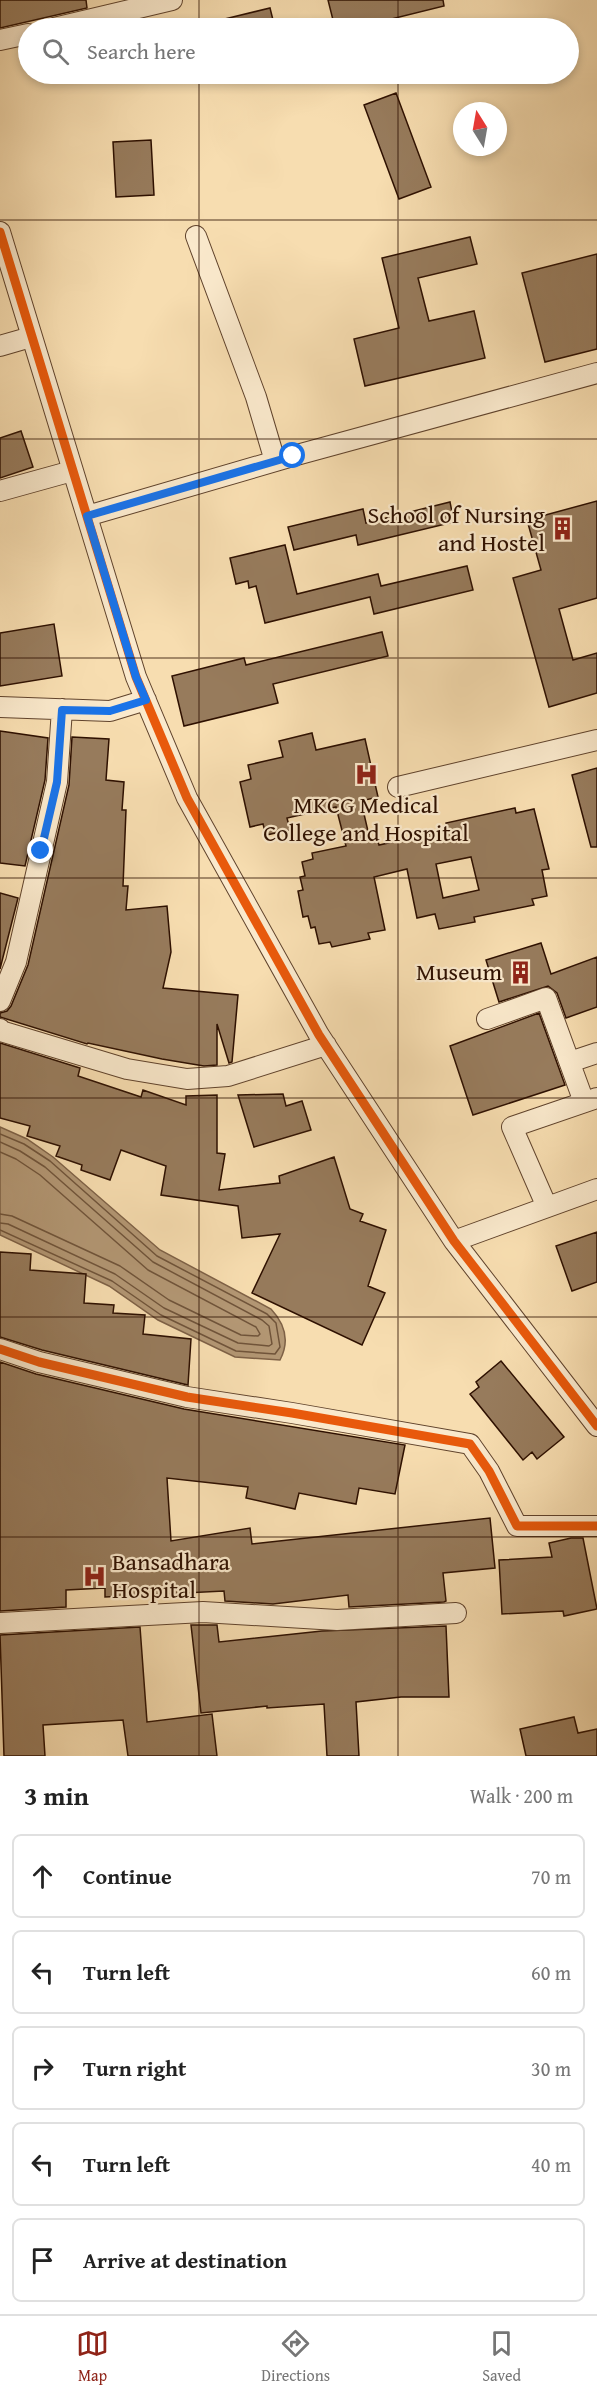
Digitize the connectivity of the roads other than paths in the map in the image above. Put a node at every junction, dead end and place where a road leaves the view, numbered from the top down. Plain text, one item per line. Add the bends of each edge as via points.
1 (172, 0) edge
2 (105, 8) edge
3 (80, 18) edge
4 (18, 36) edge
5 (0, 40) edge
6 (0, 232) edge
7 (196, 236) dead end
8 (31, 337) junction
9 (0, 346) edge
10 (597, 373) edge
11 (274, 461) junction
12 (72, 471) junction
13 (0, 491) edge
14 (87, 516) junction
15 (146, 700) junction
16 (0, 707) edge
17 (62, 710) junction
18 (597, 740) edge
19 (398, 787) dead end
20 (0, 1001) edge
21 (487, 1019) dead end
22 (0, 1029) edge
23 (326, 1045) junction
24 (597, 1053) edge
25 (570, 1062) junction
26 (591, 1100) edge
27 (597, 1190) edge
28 (547, 1207) junction
29 (454, 1241) junction
30 (0, 1350) edge
31 (597, 1426) edge
32 (597, 1526) edge
33 (456, 1613) dead end
34 (0, 1623) edge

1 - 2 street
2 - 3 street
4 - 5 street
6 - 8 street
7 - 11 street via 256,397
8 - 9 street
8 - 12 street
10 - 11 street
11 - 14 street
12 - 13 street
12 - 14 street
14 - 15 street
15 - 17 street via 110,711
15 - 23 street via 187,798
16 - 17 street
17 - 20 street via 57,782 16,962
18 - 19 street
21 - 25 street via 546,998
22 - 23 street via 127,1069 187,1079 228,1076
23 - 29 street
24 - 25 street
25 - 26 street
26 - 28 street via 512,1127
27 - 28 street
28 - 29 street
29 - 31 street
30 - 32 street via 187,1397 470,1444 489,1471 517,1526
33 - 34 street via 337,1620 203,1612

